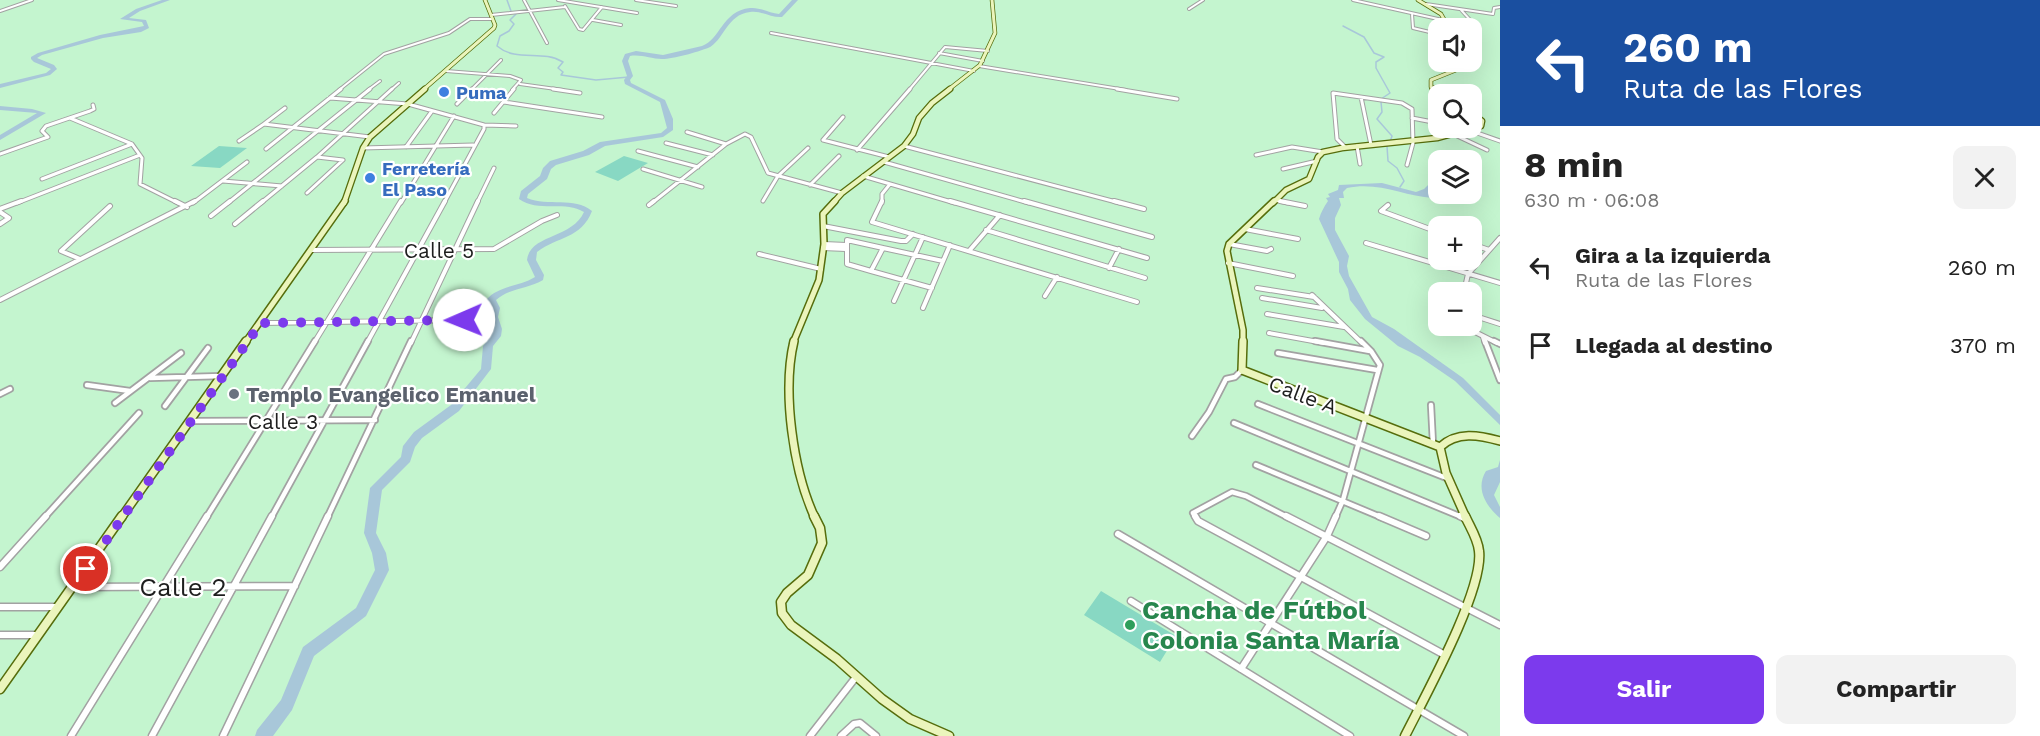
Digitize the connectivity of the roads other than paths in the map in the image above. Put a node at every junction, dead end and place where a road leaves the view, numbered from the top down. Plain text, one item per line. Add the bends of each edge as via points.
1 (32, 0) edge
2 (484, 0) edge
3 (524, 0) edge
4 (558, 0) edge
5 (636, 0) edge
6 (992, 0) edge
7 (1203, 0) edge
8 (1353, 0) edge
9 (1418, 0) edge
10 (564, 1) edge
11 (1426, 4) junction
12 (676, 6) dead end
13 (565, 7) junction
14 (602, 8) junction
15 (1500, 8) edge
16 (1189, 9) dead end
17 (1461, 10) junction
18 (0, 11) edge
19 (531, 11) junction
20 (637, 13) dead end
21 (1412, 14) junction
22 (492, 17) junction
23 (1432, 18) edge
24 (1444, 18) edge
25 (1468, 18) edge
26 (593, 20) junction
27 (621, 25) dead end
28 (1428, 31) edge
29 (771, 33) dead end
30 (548, 43) dead end
31 (988, 51) junction
32 (939, 53) junction
33 (501, 60) dead end
34 (983, 61) junction
35 (931, 62) junction
36 (980, 66) junction
37 (974, 70) junction
38 (446, 71) junction
39 (1451, 72) edge
40 (487, 75) junction
41 (380, 81) dead end
42 (399, 83) dead end
43 (520, 84) junction
44 (1432, 84) edge
45 (580, 93) dead end
46 (1361, 97) junction
47 (330, 98) junction
48 (1177, 99) dead end
49 (357, 100) junction
50 (379, 102) junction
51 (504, 102) junction
52 (408, 104) junction
53 (457, 104) dead end
54 (93, 105) dead end
55 (285, 108) dead end
56 (432, 111) junction
57 (494, 112) dead end
58 (454, 117) junction
59 (603, 117) dead end
60 (843, 117) dead end
61 (70, 118) junction
62 (1412, 118) junction
63 (1428, 121) edge
64 (264, 124) junction
65 (484, 124) junction
66 (516, 126) dead end
67 (293, 129) junction
68 (319, 132) junction
69 (687, 132) dead end
70 (344, 134) junction
71 (1482, 134) edge
72 (370, 136) junction
73 (1432, 138) edge
74 (1461, 138) edge
75 (238, 141) dead end
76 (1500, 141) edge
77 (1413, 142) junction
78 (666, 143) dead end
79 (132, 144) junction
80 (726, 144) junction
81 (473, 145) junction
82 (1371, 145) junction
83 (904, 146) junction
84 (1357, 146) junction
85 (406, 147) junction
86 (436, 147) junction
87 (1345, 147) junction
88 (363, 148) junction
89 (808, 148) dead end
90 (267, 149) dead end
91 (857, 150) junction
92 (1487, 150) dead end
93 (638, 151) dead end
94 (1323, 152) junction
95 (0, 154) edge
96 (713, 154) junction
97 (140, 155) junction
98 (1256, 155) dead end
99 (839, 156) dead end
100 (317, 157) junction
101 (889, 157) junction
102 (1317, 161) junction
103 (248, 162) dead end
104 (882, 163) junction
105 (1360, 164) dead end
106 (1407, 165) dead end
107 (698, 167) junction
108 (494, 168) dead end
109 (643, 169) dead end
110 (1283, 169) dead end
111 (778, 176) junction
112 (863, 176) junction
113 (42, 179) dead end
114 (223, 181) junction
115 (682, 181) junction
116 (253, 183) junction
117 (890, 184) junction
118 (810, 185) junction
119 (282, 186) junction
120 (702, 187) dead end
121 (307, 193) dead end
122 (842, 193) junction
123 (1275, 200) junction
124 (763, 201) dead end
125 (1388, 205) dead end
126 (110, 206) dead end
127 (649, 206) dead end
128 (1305, 206) dead end
129 (187, 207) junction
130 (1144, 209) dead end
131 (0, 211) edge
132 (1000, 214) junction
133 (557, 215) dead end
134 (211, 216) dead end
135 (0, 224) edge
136 (235, 224) dead end
137 (823, 226) junction
138 (1428, 228) edge
139 (847, 229) junction
140 (1245, 229) junction
141 (986, 230) junction
142 (913, 234) junction
143 (923, 237) junction
144 (1152, 237) dead end
145 (1500, 238) edge
146 (1298, 239) dead end
147 (1366, 243) dead end
148 (1229, 244) junction
149 (846, 245) junction
150 (950, 245) junction
151 (823, 246) junction
152 (884, 248) junction
153 (1482, 248) edge
154 (1119, 249) junction
155 (1271, 249) dead end
156 (311, 250) junction
157 (371, 250) junction
158 (1489, 250) junction
159 (417, 251) junction
160 (456, 251) junction
161 (969, 251) junction
162 (759, 254) dead end
163 (916, 255) junction
164 (1147, 258) dead end
165 (80, 259) junction
166 (943, 261) junction
167 (1228, 263) junction
168 (1109, 268) junction
169 (821, 269) junction
170 (871, 271) junction
171 (1468, 274) junction
172 (1293, 276) dead end
173 (1057, 277) junction
174 (1145, 278) dead end
175 (904, 281) junction
176 (1466, 282) edge
177 (1500, 283) edge
178 (932, 288) junction
179 (1257, 288) dead end
180 (1045, 296) dead end
181 (1262, 298) dead end
182 (0, 300) edge
183 (894, 301) dead end
184 (1137, 302) dead end
185 (1324, 308) junction
186 (923, 309) dead end
187 (1267, 314) dead end
188 (1482, 319) edge
189 (464, 320) dead end
190 (378, 321) junction
191 (422, 321) junction
192 (326, 322) junction
193 (261, 323) junction
194 (1500, 324) edge
195 (1346, 327) junction
196 (1269, 333) dead end
197 (1483, 337) joint
198 (1500, 344) edge
199 (208, 348) dead end
200 (1371, 351) junction
201 (181, 353) dead end
202 (1278, 353) dead end
203 (1242, 370) junction
204 (1377, 370) junction
205 (222, 376) junction
206 (149, 378) junction
207 (186, 378) junction
208 (1500, 380) edge
209 (87, 385) dead end
210 (10, 390) dead end
211 (130, 391) junction
212 (0, 394) edge
213 (115, 403) dead end
214 (1258, 404) dead end
215 (1431, 405) dead end
216 (165, 406) dead end
217 (139, 413) dead end
218 (1365, 419) junction
219 (326, 420) junction
220 (375, 420) junction
221 (191, 421) junction
222 (267, 421) junction
223 (1234, 423) dead end
224 (1192, 436) dead end
225 (1499, 441) edge
226 (1359, 443) junction
227 (1437, 445) junction
228 (1256, 465) dead end
229 (1351, 470) junction
230 (1449, 480) junction
231 (1342, 500) junction
232 (1467, 519) junction
233 (1118, 534) dead end
234 (1327, 536) junction
235 (1426, 536) dead end
236 (0, 567) edge
237 (1300, 577) junction
238 (235, 586) junction
239 (295, 586) junction
240 (72, 587) junction
241 (161, 587) junction
242 (1131, 601) dead end
243 (0, 606) edge
244 (1466, 606) junction
245 (58, 607) junction
246 (1272, 622) junction
247 (1500, 625) edge
248 (0, 635) edge
249 (38, 635) junction
250 (1443, 654) junction
251 (1241, 669) junction
252 (856, 677) junction
253 (0, 690) edge
254 (1418, 709) junction
255 (71, 736) edge
256 (152, 736) edge
257 (223, 736) edge
258 (810, 736) edge
259 (841, 736) edge
260 (876, 736) edge
261 (949, 736) edge
262 (1350, 736) edge
263 (1405, 736) edge
264 (1464, 736) edge

1 - 18 street
2 - 22 street
3 - 19 street
4 - 10 street
5 - 12 street
6 - 31 street via 995,21
7 - 16 street
8 - 21 street
9 - 11 street
10 - 13 street
10 - 14 street
11 - 17 street
11 - 24 street
13 - 19 street
13 - 26 street via 581,30
14 - 20 street
14 - 26 street
15 - 17 street via 1494,8 1493,14
17 - 25 street
19 - 22 street
19 - 30 street
21 - 23 street
21 - 28 street via 1413,27
22 - 38 street via 494,28
22 - 47 street via 470,19 439,38 391,50
26 - 27 street
29 - 35 street
31 - 32 street via 948,45
31 - 34 street
32 - 34 street
32 - 35 street
33 - 40 street
34 - 36 street
35 - 37 street
35 - 91 street
36 - 37 street
36 - 48 street
37 - 83 street via 932,103
38 - 40 street
38 - 52 street
39 - 44 street via 1431,80
40 - 43 street via 519,78
40 - 53 street
41 - 49 street
42 - 50 street
43 - 45 street
43 - 51 street
46 - 62 street via 1408,105
46 - 82 street
46 - 87 street via 1332,94 1336,139
47 - 49 street
47 - 67 street
49 - 50 street
49 - 68 street
50 - 52 street
50 - 70 street
51 - 57 street
51 - 59 street
52 - 56 street
52 - 72 street
54 - 61 street via 93,110
55 - 64 street
56 - 58 street
56 - 85 street
58 - 65 street
58 - 86 street
60 - 91 street via 823,140
61 - 79 street
61 - 95 street via 43,129 48,137
62 - 63 street
62 - 77 street
64 - 67 street
64 - 75 street
65 - 66 street
65 - 81 street
67 - 68 street
67 - 90 street
68 - 70 street
68 - 116 street
69 - 80 street
70 - 72 street
70 - 100 street
71 - 76 street
72 - 88 street
73 - 77 street
74 - 92 street
77 - 82 street
77 - 106 street
78 - 96 street
79 - 97 street
79 - 113 street
80 - 96 street
80 - 111 street via 741,134 749,135 766,170
81 - 86 street
81 - 159 street
82 - 84 street
83 - 101 street
83 - 130 street
84 - 87 street
84 - 105 street
85 - 86 street
85 - 88 street
86 - 157 street
87 - 94 street
88 - 156 street via 347,198
89 - 111 street
91 - 101 street
93 - 107 street
94 - 98 street via 1292,147
94 - 102 street
96 - 107 street
97 - 129 street via 140,184
97 - 131 street
99 - 118 street
100 - 119 street
100 - 121 street via 343,160
101 - 104 street
102 - 110 street
102 - 123 street via 1309,179
103 - 114 street
104 - 112 street
104 - 144 street
107 - 115 street
108 - 160 street
109 - 115 street
111 - 118 street
111 - 124 street
112 - 117 street
112 - 122 street
114 - 116 street
114 - 129 street
115 - 120 street
115 - 127 street
116 - 119 street
116 - 134 street
117 - 132 street
117 - 142 street via 872,222
118 - 122 street
119 - 136 street
122 - 137 street via 824,211
123 - 128 street
123 - 140 street
125 - 138 street via 1381,211
126 - 165 street via 61,251
129 - 165 street
131 - 135 street via 9,218
132 - 141 street
132 - 154 street
133 - 160 street, Calle 5 via 494,249
137 - 139 street
137 - 151 street
139 - 142 street via 901,241
139 - 149 street
140 - 146 street
140 - 148 street
141 - 161 street
141 - 168 street
142 - 143 street
143 - 150 street
143 - 163 street
145 - 158 street
147 - 171 street
148 - 155 street
148 - 167 street
149 - 151 street
149 - 152 street
149 - 170 street via 847,264
150 - 161 street
150 - 166 street
151 - 169 street
152 - 163 street
152 - 170 street
153 - 158 street
154 - 164 street
154 - 168 street
156 - 157 street, Calle 5
156 - 193 street
157 - 159 street, Calle 5
157 - 192 street
158 - 171 street
159 - 160 street, Calle 5
159 - 190 street
160 - 191 street
161 - 173 street
162 - 169 street
163 - 166 street
163 - 175 street
165 - 182 street
166 - 178 street
167 - 172 street
167 - 203 street via 1243,330
168 - 174 street
169 - 252 street via 788,365 798,468 805,497 822,531 822,543 811,572 787,593 781,606 791,625
170 - 175 street
171 - 176 street
171 - 177 street
173 - 180 street
173 - 184 street
175 - 178 street
175 - 183 street
178 - 186 street
179 - 185 street via 1313,296
181 - 185 street
185 - 195 street
187 - 195 street
188 - 194 street
189 - 191 street
190 - 191 street
190 - 192 street
190 - 219 street
191 - 220 street
192 - 193 street
192 - 222 street
193 - 205 street
195 - 200 street
196 - 200 street
197 - 198 street
197 - 208 street
199 - 207 street
200 - 204 street via 1380,365
201 - 206 street
202 - 204 street
203 - 218 street, Calle A
203 - 224 street via 1226,379
204 - 218 street
205 - 207 street
205 - 221 street
206 - 207 street
206 - 211 street
207 - 216 street
209 - 211 street
210 - 212 street
211 - 213 street
214 - 226 street
215 - 227 street
217 - 236 street
218 - 226 street
218 - 227 street, Calle A
219 - 220 street, Calle 3
219 - 222 street, Calle 3
219 - 238 street
220 - 239 street
221 - 222 street, Calle 3
221 - 240 street
222 - 241 street
223 - 229 street
225 - 227 street via 1468,435
226 - 229 street
226 - 230 street
227 - 230 street
228 - 231 street
229 - 231 street
229 - 232 street
230 - 232 street
231 - 234 street
231 - 235 street
232 - 244 street via 1480,559
233 - 246 street
234 - 237 street
234 - 237 street via 1232,492 1193,513 1198,521
234 - 244 street
237 - 246 street
237 - 250 street
238 - 239 street, Calle 2
238 - 241 street, Calle 2
238 - 256 street
239 - 257 street
240 - 241 street, Calle 2
240 - 245 street
241 - 255 street
242 - 251 street
243 - 245 street
244 - 247 street
244 - 250 street
245 - 249 street
246 - 251 street
246 - 254 street
248 - 249 street
249 - 253 street
250 - 254 street
251 - 262 street
252 - 258 street
252 - 261 street via 898,712
254 - 263 street
254 - 264 street
259 - 260 street via 860,723

